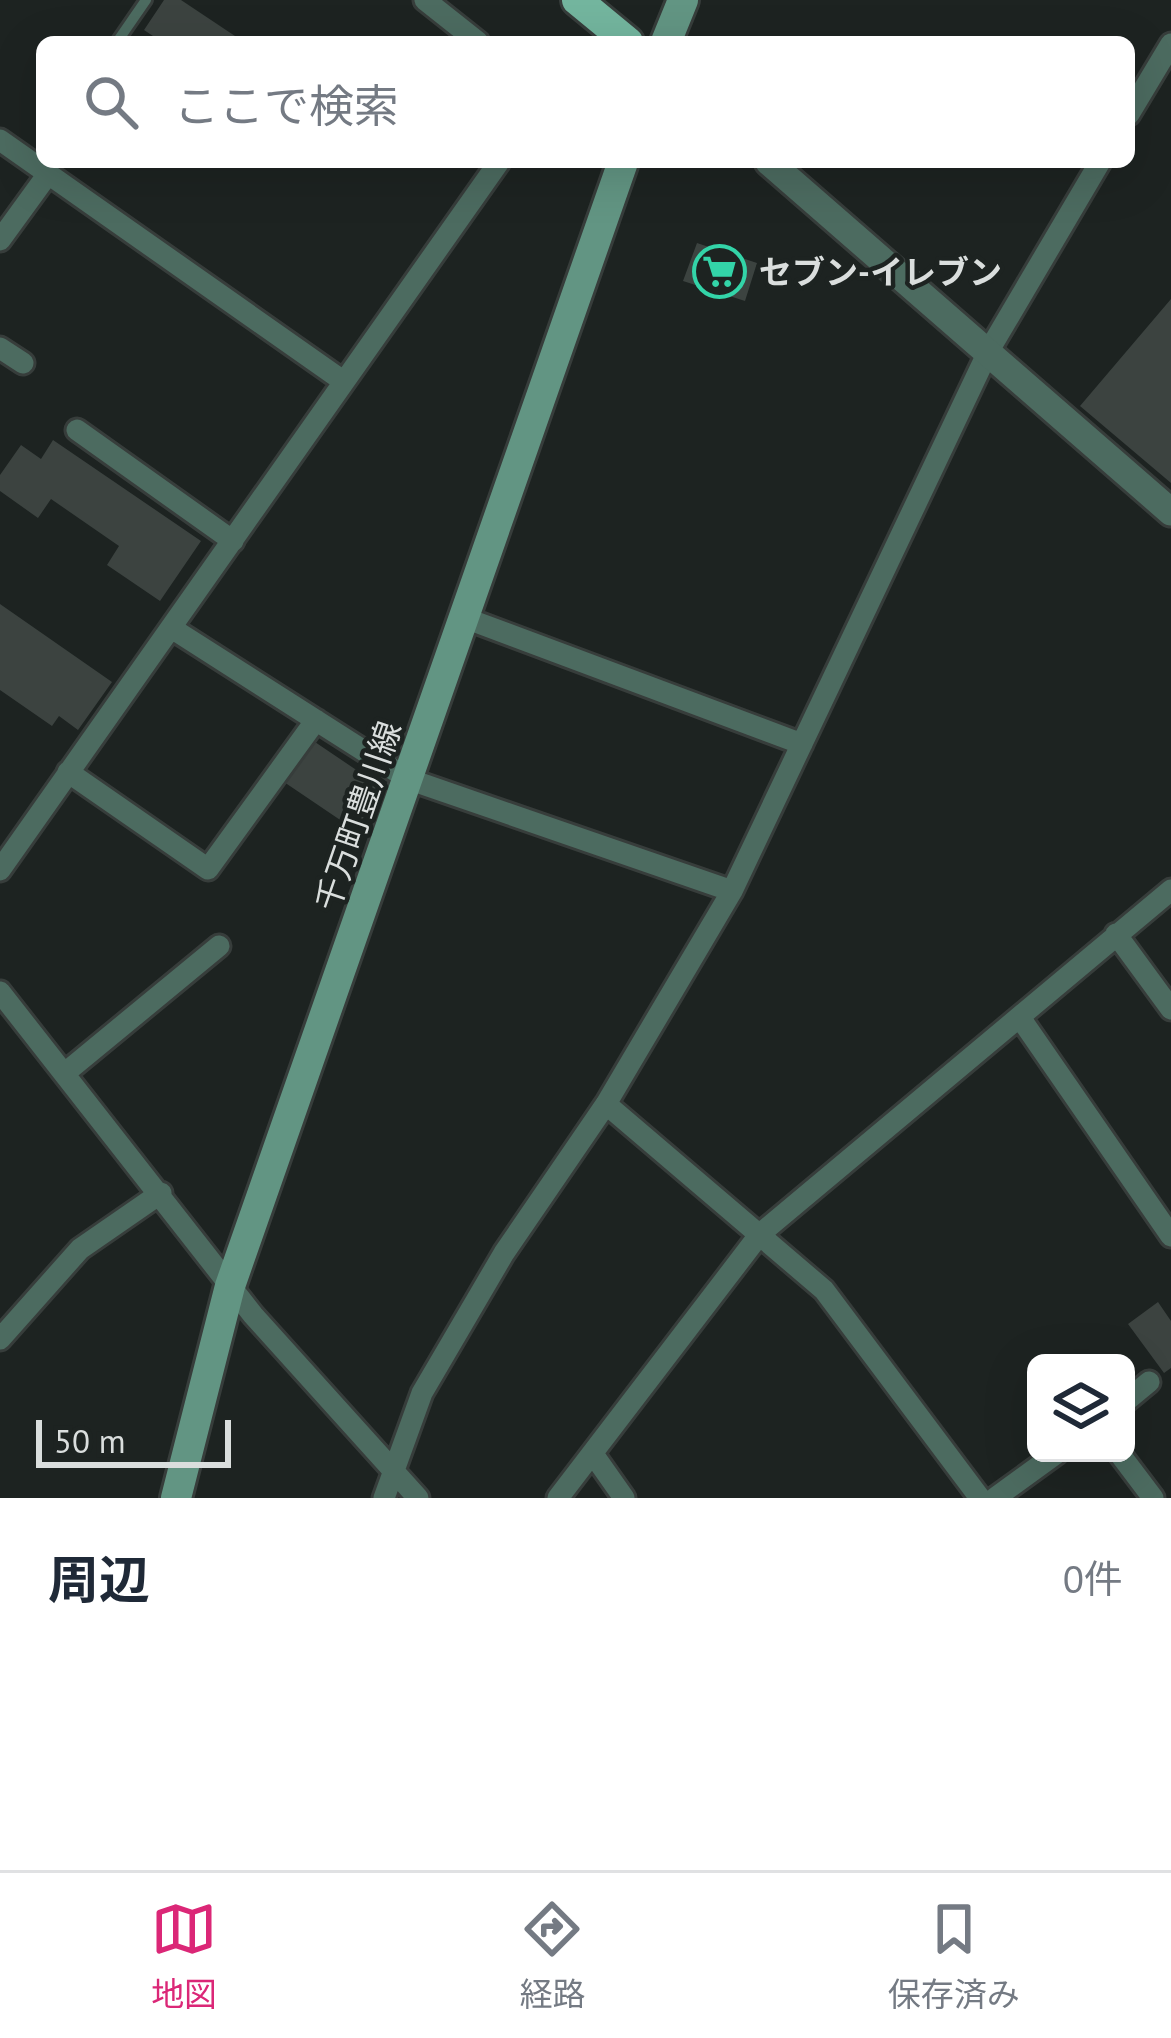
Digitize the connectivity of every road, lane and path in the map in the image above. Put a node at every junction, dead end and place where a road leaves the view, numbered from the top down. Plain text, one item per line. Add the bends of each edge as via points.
1 (146, 0) edge
2 (425, 0) edge
3 (683, 0) edge
4 (580, 3) edge
5 (122, 36) edge
6 (470, 36) edge
7 (621, 36) edge
8 (668, 36) edge
9 (1171, 44) edge
10 (1135, 105) edge
11 (0, 140) edge
12 (36, 161) edge
13 (40, 168) edge
14 (48, 168) edge
15 (495, 168) edge
16 (621, 168) edge
17 (776, 168) edge
18 (1096, 168) edge
19 (0, 241) edge
20 (0, 348) edge
21 (988, 352) junction
22 (23, 363) dead end
23 (343, 381) junction
24 (77, 430) dead end
25 (1171, 512) edge
26 (232, 541) junction
27 (465, 618) junction
28 (173, 628) junction
29 (316, 720) junction
30 (802, 744) junction
31 (68, 772) junction
32 (408, 779) junction
33 (0, 870) edge
34 (1171, 890) edge
35 (732, 891) junction
36 (1116, 934) junction
37 (219, 946) dead end
38 (4, 1004) edge
39 (1171, 1009) edge
40 (1021, 1019) junction
41 (65, 1073) junction
42 (606, 1104) junction
43 (161, 1192) junction
44 (760, 1234) junction
45 (1171, 1236) edge
46 (230, 1286) junction
47 (0, 1339) edge
48 (1149, 1382) dead end
49 (1135, 1394) edge
50 (592, 1454) junction
51 (1045, 1462) edge
52 (1126, 1462) edge
53 (393, 1471) junction
54 (176, 1498) edge
55 (384, 1498) edge
56 (418, 1498) edge
57 (558, 1498) edge
58 (624, 1498) edge
59 (980, 1498) edge
60 (995, 1498) edge
61 (1153, 1498) edge

1 - 5 lane
2 - 6 street
3 - 8 main road
4 - 7 main road
9 - 10 street
11 - 12 street
13 - 19 street
14 - 23 street
15 - 23 street
16 - 27 main road, 千万町豊川線
17 - 21 street
18 - 21 street
20 - 22 street
21 - 25 street
21 - 30 street
23 - 26 street
24 - 26 street
26 - 28 street
27 - 30 street
27 - 32 main road, 千万町豊川線
28 - 29 street
28 - 31 street
29 - 31 street via 208,869
29 - 32 street
30 - 35 street
31 - 33 street
32 - 35 street
32 - 46 main road, 千万町豊川線
34 - 36 street
35 - 42 street
36 - 39 street
36 - 40 street
37 - 41 street
38 - 41 street
40 - 44 street
40 - 45 street
41 - 43 street
42 - 44 street
42 - 53 street via 504,1253 422,1393
43 - 46 street
43 - 47 street via 80,1249
44 - 50 street
44 - 59 street via 824,1289
46 - 53 street
46 - 54 main road, 千万町豊川線
48 - 49 street
50 - 57 street
50 - 58 street
51 - 60 street
52 - 61 street
53 - 55 street
53 - 56 street

